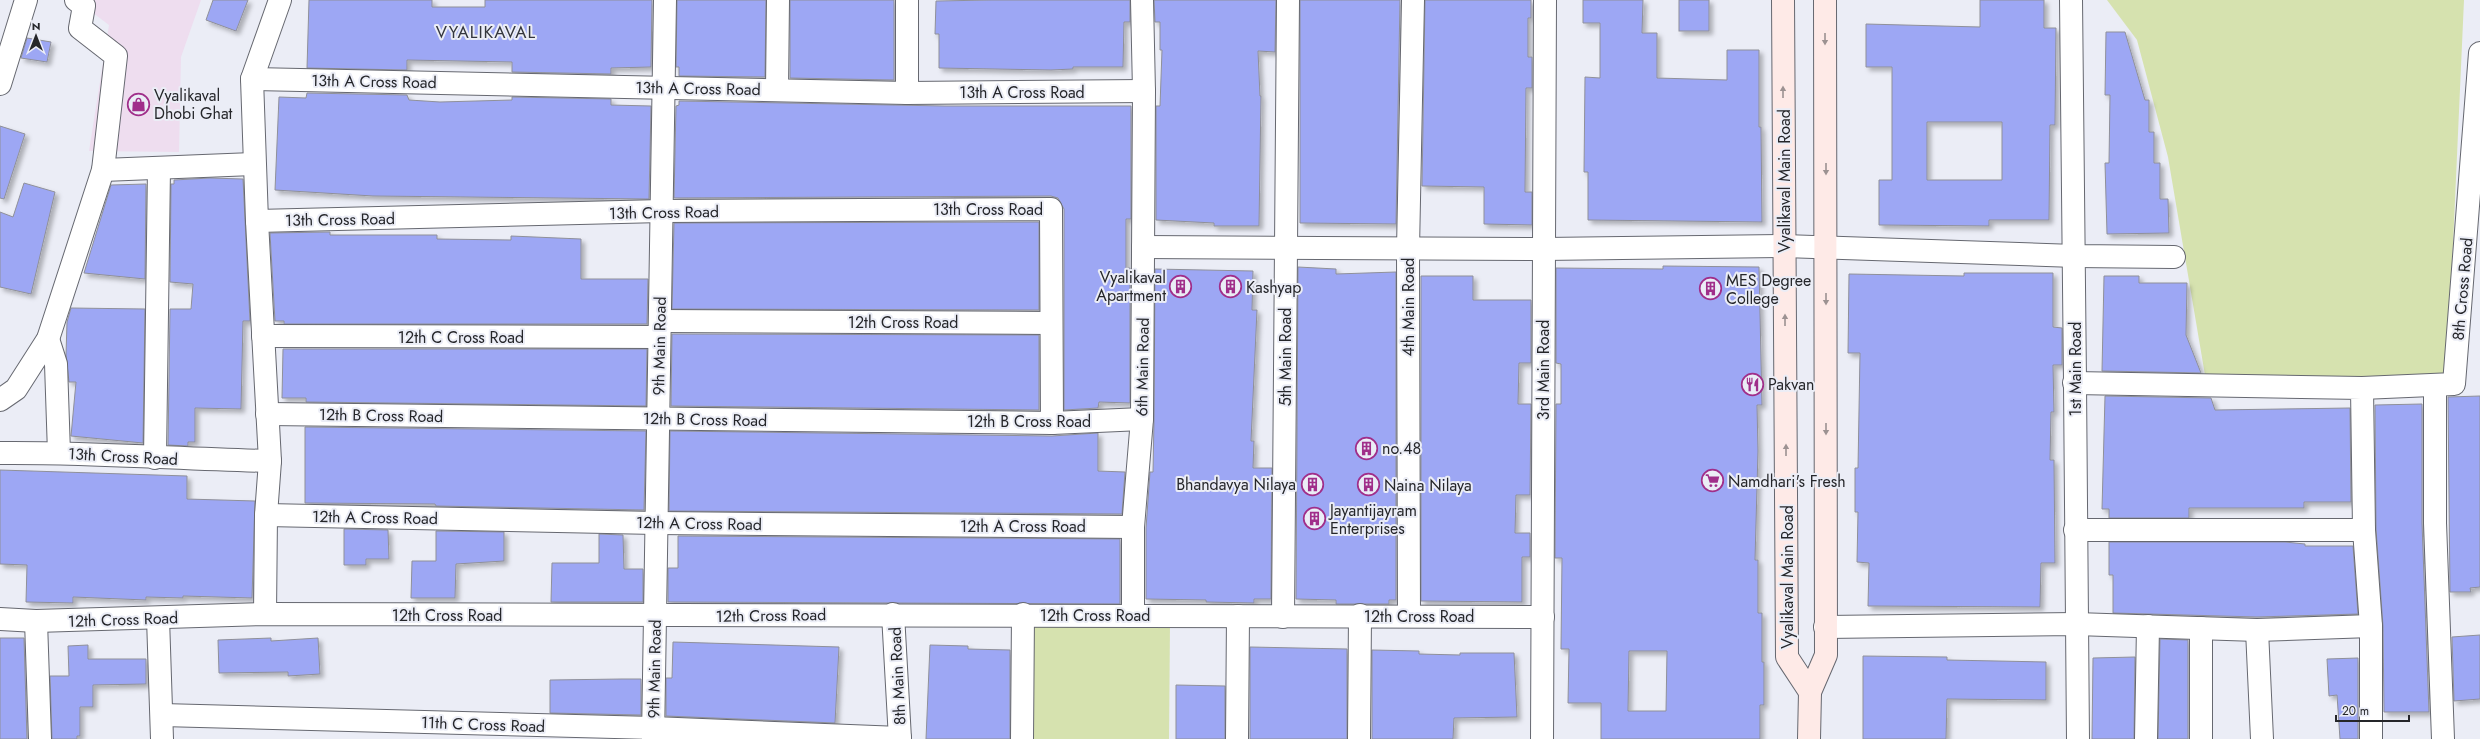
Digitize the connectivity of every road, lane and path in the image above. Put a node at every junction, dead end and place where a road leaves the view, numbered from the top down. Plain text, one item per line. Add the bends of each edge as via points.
1 (26, 0) edge
2 (76, 0) edge
3 (280, 0) edge
4 (665, 0) edge
5 (778, 0) edge
6 (907, 0) edge
7 (1142, 0) edge
8 (1288, 0) edge
9 (1413, 0) edge
10 (1545, 0) edge
11 (1783, 0) edge
12 (1825, 0) edge
13 (2071, 0) edge
14 (2480, 53) edge
15 (252, 79) junction
16 (0, 84) edge
17 (664, 88) junction
18 (777, 90) junction
19 (1144, 91) junction
20 (907, 93) junction
21 (253, 164) junction
22 (159, 168) junction
23 (103, 170) junction
24 (662, 211) junction
25 (257, 221) junction
26 (2473, 234) edge
27 (1784, 246) junction
28 (1143, 248) junction
29 (1827, 248) junction
30 (1286, 249) junction
31 (1408, 249) junction
32 (1544, 250) junction
33 (2075, 256) junction
34 (2174, 257) dead end
35 (1050, 323) junction
36 (660, 329) junction
37 (263, 336) junction
38 (48, 339) junction
39 (2074, 383) junction
40 (2435, 385) junction
41 (2362, 388) junction
42 (0, 400) edge
43 (267, 414) junction
44 (658, 418) junction
45 (1142, 419) junction
46 (1052, 423) junction
47 (0, 453) edge
48 (59, 453) junction
49 (155, 458) junction
50 (270, 461) junction
51 (266, 515) junction
52 (656, 523) junction
53 (1133, 527) junction
54 (2075, 530) junction
55 (2364, 530) junction
56 (265, 614) junction
57 (894, 614) junction
58 (1023, 614) junction
59 (1133, 615) junction
60 (1360, 615) junction
61 (1409, 615) junction
62 (655, 616) junction
63 (1238, 616) junction
64 (1283, 617) junction
65 (1543, 617) junction
66 (158, 618) junction
67 (0, 619) edge
68 (36, 621) junction
69 (2076, 624) junction
70 (2148, 626) junction
71 (2371, 626) junction
72 (1825, 627) junction
73 (2201, 628) junction
74 (2257, 630) junction
75 (1810, 692) junction
76 (162, 715) junction
77 (653, 734) edge
78 (40, 739) edge
79 (162, 739) edge
80 (900, 739) edge
81 (1022, 739) edge
82 (1237, 739) edge
83 (1359, 739) edge
84 (1542, 739) edge
85 (1809, 739) edge
86 (2078, 739) edge
87 (2146, 739) edge
88 (2202, 739) edge
89 (2262, 739) edge
90 (2371, 739) edge
91 (2443, 739) edge

1 - 16 street
2 - 23 street via 84,6 80,28 116,56
3 - 15 street
4 - 17 street, 9th Main Road
5 - 18 street
6 - 20 street
7 - 19 street, 6th Main Road
8 - 30 street, 5th Main Road
9 - 31 street, 4th Main Road
10 - 32 street, 3rd Main Road
27 -> 11 street, Vyalikaval Main Road
12 -> 29 street
13 - 33 street, 1st Main Road
14 - 26 street, 8th Cross Road
15 - 17 street, 13th A Cross Road
15 - 21 street
17 - 18 street, 13th A Cross Road
17 - 24 street, 9th Main Road
18 - 20 street, 13th A Cross Road
19 - 20 street, 13th A Cross Road
19 - 28 street, 6th Main Road
21 - 22 street
21 - 25 street
22 - 23 street
22 - 49 street
23 - 38 street
24 - 25 street, 13th Cross Road
24 - 35 street, 13th Cross Road via 1051,209
24 - 36 street, 9th Main Road
25 - 37 street
26 - 40 street, 8th Cross Road via 2454,384
27 - 29 street
27 - 32 street
75 -> 27 street, Vyalikaval Main Road via 1787,657
28 - 30 street
28 - 45 street, 6th Main Road
29 - 33 street
29 -> 72 street
30 - 31 street
30 - 64 street, 5th Main Road
31 - 32 street
31 - 61 street, 4th Main Road
32 - 65 street, 3rd Main Road
33 - 34 street
33 - 39 street, 1st Main Road
35 - 36 street, 12th Cross Road
35 - 46 street, 13th Cross Road
36 - 37 street, 12th C Cross Road
36 - 44 street, 9th Main Road
37 - 43 street
38 - 42 street via 16,389
38 - 48 street via 56,364
39 - 41 street, 8th Cross Road
39 - 54 street, 1st Main Road
40 - 41 street, 8th Cross Road
40 - 91 street via 2435,523
41 - 55 street
43 - 44 street, 12th B Cross Road
43 - 50 street
44 - 46 street, 12th B Cross Road
44 - 52 street, 9th Main Road
45 - 46 street, 12th B Cross Road
45 - 53 street, 6th Main Road
47 - 48 street, 13th Cross Road
48 - 49 street, 13th Cross Road
49 - 50 street, 13th Cross Road
50 - 51 street
51 - 52 street, 12th A Cross Road
51 - 56 street
52 - 53 street, 12th A Cross Road
52 - 62 street, 9th Main Road
53 - 59 street, 6th Main Road
54 - 55 street
54 - 69 street, 1st Main Road
55 - 71 street
56 - 62 street, 12th Cross Road
56 - 66 street, 12th Cross Road
57 - 58 street, 12th Cross Road
57 - 62 street, 12th Cross Road
57 - 80 street, 8th Main Road
58 - 59 street, 12th Cross Road
58 - 81 street
59 - 63 street, 12th Cross Road
60 - 61 street, 12th Cross Road
60 - 64 street, 12th Cross Road
60 - 83 street
61 - 65 street, 12th Cross Road
62 - 77 street, 9th Main Road
63 - 64 street, 12th Cross Road
63 - 82 street
65 - 84 street, 3rd Main Road
66 - 68 street, 12th Cross Road
66 - 76 street
67 - 68 street, 12th Cross Road
68 - 78 street
69 - 70 street
69 - 72 street
69 - 86 street, 1st Main Road
70 - 73 street
70 - 87 street
71 - 74 street
71 - 90 street
72 - 75 street via 1826,655
73 - 74 street
73 - 88 street
74 - 89 street
75 - 85 street
76 - 77 street, 11th C Cross Road
76 - 79 street
77 - 80 street, 11th C Cross Road

